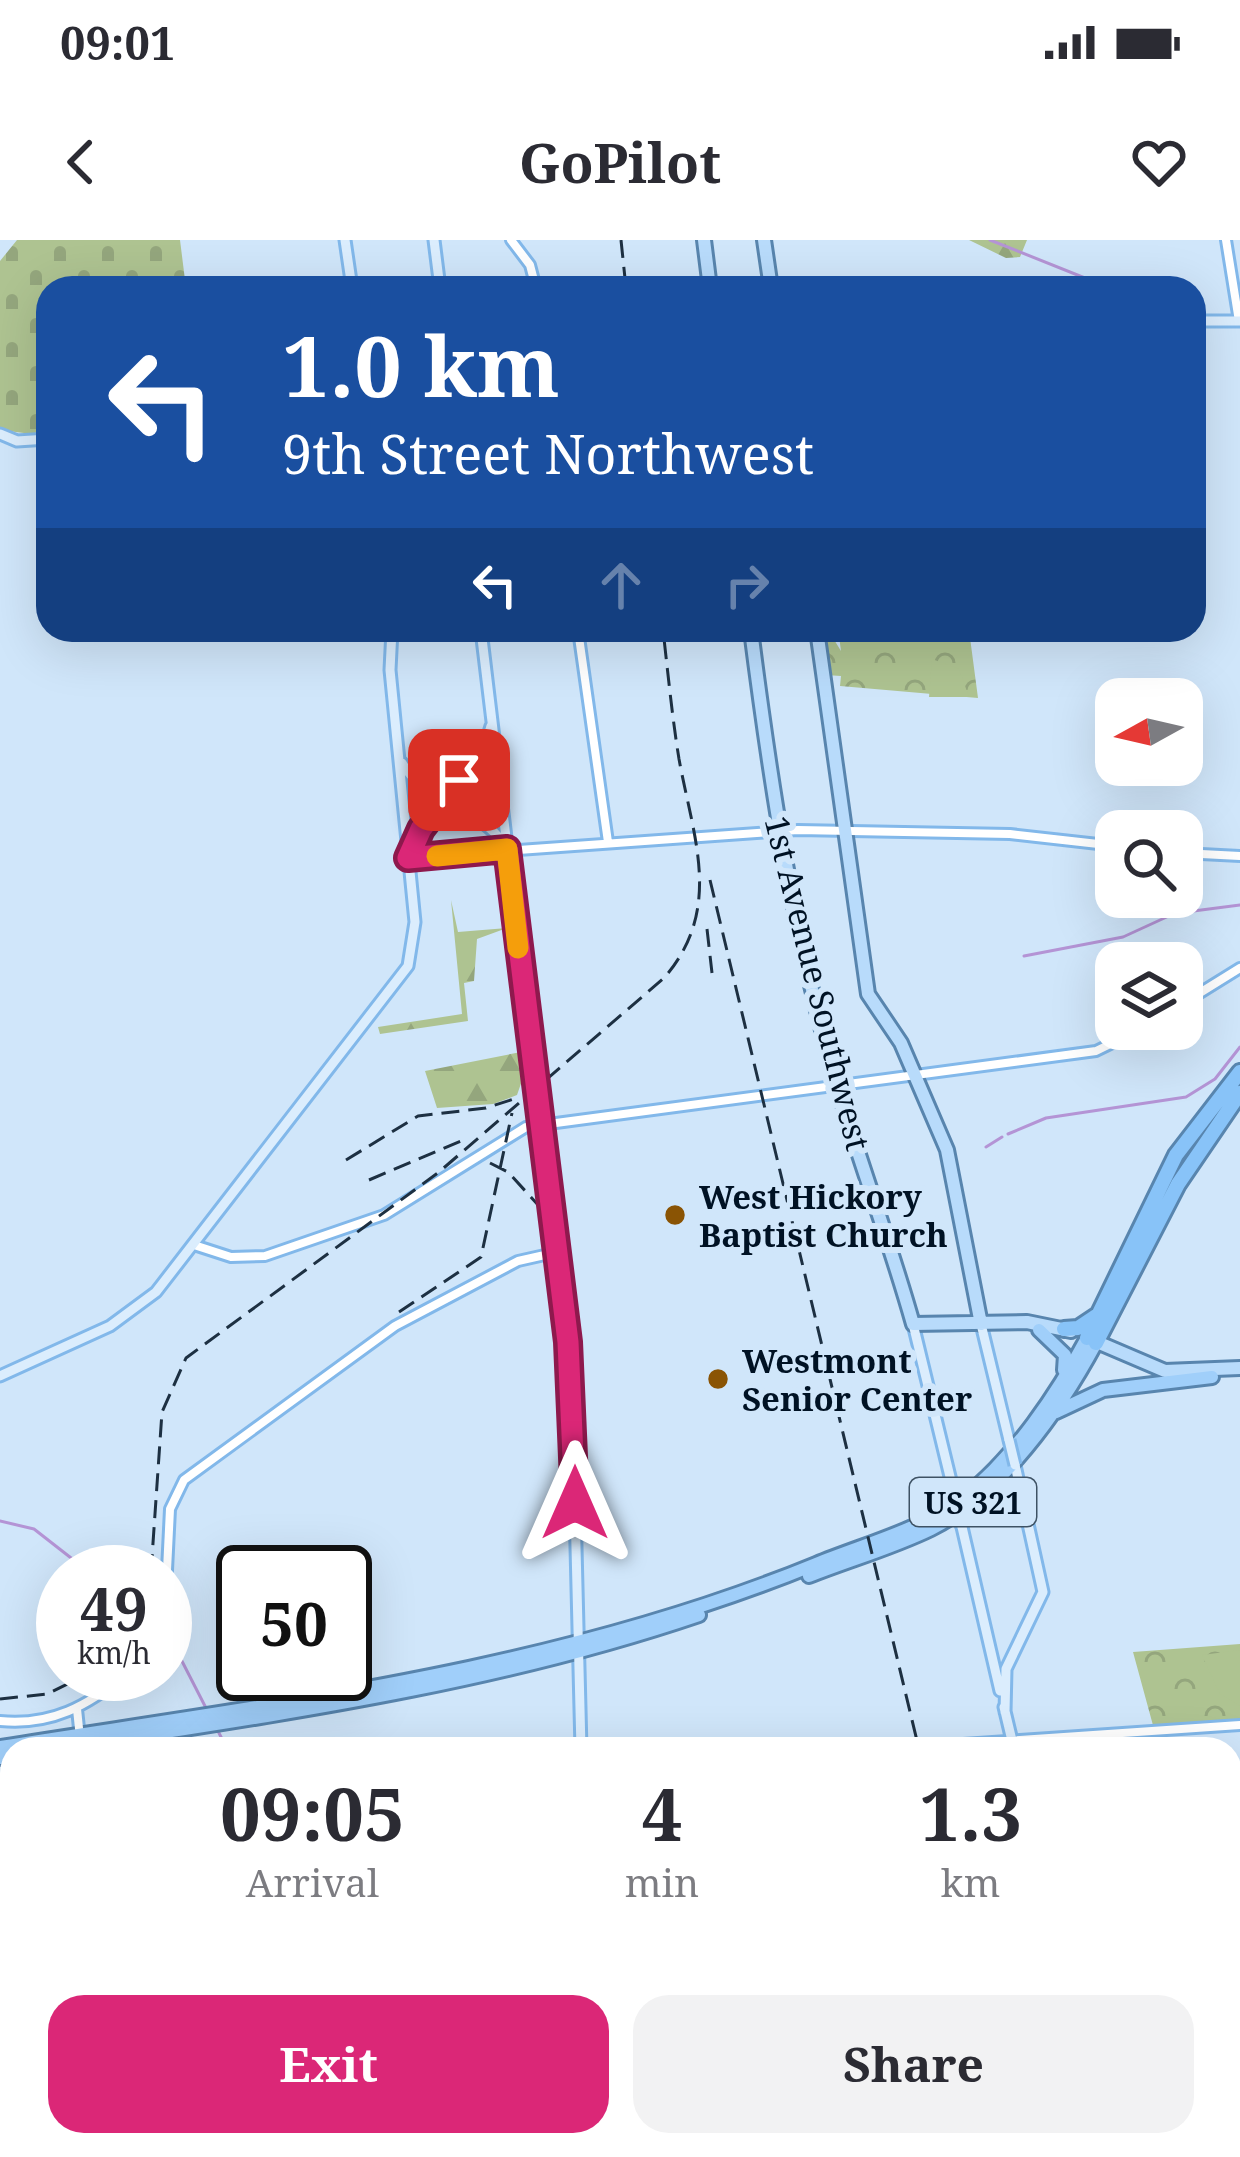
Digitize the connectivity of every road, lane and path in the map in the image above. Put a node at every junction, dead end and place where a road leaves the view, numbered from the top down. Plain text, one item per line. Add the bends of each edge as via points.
1 (345, 240) edge
2 (434, 240) edge
3 (511, 240) edge
4 (704, 240) edge
5 (764, 240) edge
6 (1226, 240) edge
7 (350, 276) edge
8 (438, 276) edge
9 (533, 276) edge
10 (708, 276) edge
11 (769, 276) edge
12 (1206, 322) edge
13 (1239, 323) edge
14 (0, 434) edge
15 (36, 439) edge
16 (391, 642) edge
17 (483, 642) edge
18 (580, 642) edge
19 (752, 642) edge
20 (819, 642) edge
21 (491, 718) junction
22 (398, 752) junction
23 (445, 799) junction
24 (604, 814) junction
25 (843, 830) junction
26 (776, 831) junction
27 (593, 842) junction
28 (608, 842) junction
29 (1095, 843) edge
30 (507, 849) junction
31 (1203, 854) edge
32 (1240, 856) edge
33 (408, 858) junction
34 (1240, 968) edge
35 (1203, 991) edge
36 (1100, 1050) edge
37 (1240, 1072) edge
38 (916, 1075) junction
39 (838, 1087) junction
40 (1240, 1096) edge
41 (543, 1124) junction
42 (194, 1245) junction
43 (557, 1252) junction
44 (1104, 1308) junction
45 (913, 1324) junction
46 (981, 1324) junction
47 (1013, 1324) junction
48 (1064, 1329) junction
49 (1039, 1330) junction
50 (1090, 1344) junction
51 (1240, 1372) edge
52 (0, 1376) edge
53 (1212, 1377) junction
54 (1055, 1388) junction
55 (1041, 1424) junction
56 (168, 1545) edge
57 (579, 1649) junction
58 (88, 1701) edge
59 (77, 1709) junction
60 (1005, 1712) junction
61 (0, 1721) edge
62 (1240, 1725) edge
63 (79, 1737) edge
64 (112, 1737) edge
65 (581, 1737) edge
66 (1011, 1737) edge
67 (1104, 1737) edge

1 - 7 main road
2 - 8 main road
3 - 9 street
4 - 10 main road
5 - 11 main road
6 - 13 street
12 - 13 main road
14 - 15 main road
16 - 22 main road
17 - 21 main road
18 - 24 street
19 - 26 main road, 1st Avenue Southwest
20 - 25 main road
21 - 23 main road via 482,752
21 - 30 main road
22 - 23 main road via 411,777
22 - 33 main road
23 - 30 main road via 488,825
23 - 33 main road
24 - 27 street
24 - 28 street
25 - 26 street
25 - 29 street
25 - 38 main road via 868,994
26 - 28 street
26 - 39 main road, 1st Avenue Southwest
27 - 28 street
27 - 30 street
30 - 33 street
30 - 41 main road
31 - 32 street
33 - 42 main road via 408,966
34 - 35 street
36 - 38 street
37 - 44 highway, US 321 via 1177,1155
38 - 39 street
38 - 46 main road via 951,1162
39 - 41 street
39 - 45 main road, 1st Avenue Southwest
40 - 50 highway, US 321 via 1196,1151
41 - 42 street via 503,1136 396,1209 274,1253 231,1257
41 - 43 main road
42 - 52 main road via 133,1313
43 - 56 street via 526,1258 376,1338 184,1480 170,1509
43 - 57 main road via 574,1409
44 - 48 highway
44 - 50 highway, US 321
45 - 46 main road
45 - 60 main road, 1st Avenue Southwest, bridge
46 - 47 main road
46 - 60 main road, bridge via 1043,1592 1006,1669
47 - 48 main road
47 - 49 main road
48 - 50 main road
49 - 50 main road
49 - 54 highway via 1065,1354
50 - 51 main road via 1165,1371
50 - 53 main road via 1160,1377
50 - 54 highway, US 321
50 - 55 highway, US 321
51 - 53 main road
53 - 55 highway via 1103,1390
54 - 57 highway, US 321 via 984,1479 928,1520
55 - 57 highway, US 321 via 989,1488 931,1529 750,1598
57 - 64 highway, US 321
57 - 65 main road
58 - 59 street
59 - 61 street via 42,1721
59 - 63 street
60 - 66 main road, 1st Avenue Southwest
62 - 67 street

